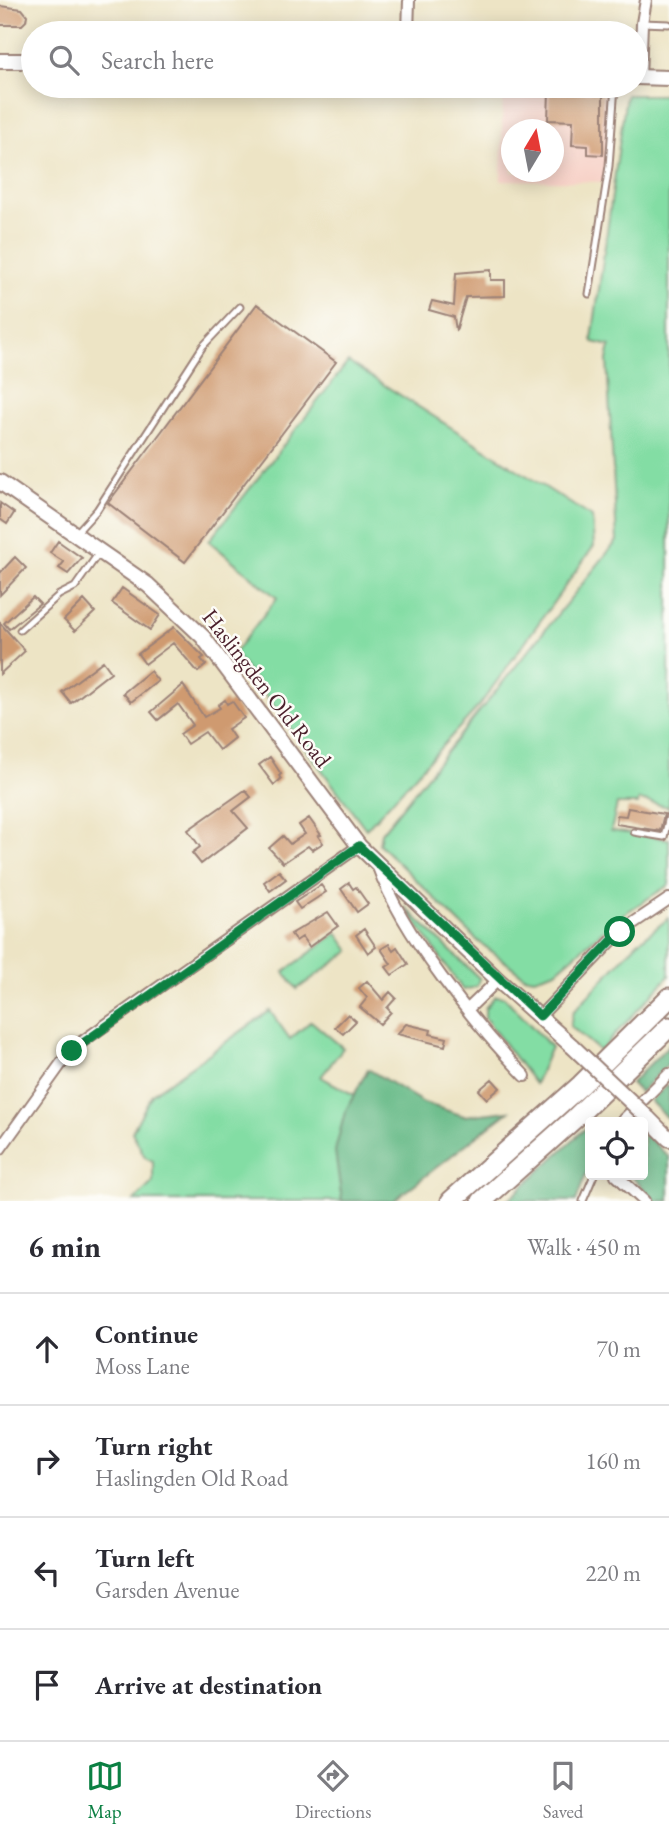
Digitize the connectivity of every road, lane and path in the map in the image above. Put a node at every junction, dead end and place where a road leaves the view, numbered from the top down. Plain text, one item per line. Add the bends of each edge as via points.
1 (409, 0) edge
2 (646, 0) edge
3 (408, 21) edge
4 (642, 21) edge
5 (648, 23) edge
6 (669, 24) edge
7 (0, 61) edge
8 (21, 61) edge
9 (648, 77) edge
10 (669, 78) edge
11 (614, 98) edge
12 (589, 294) dead end
13 (240, 307) dead end
14 (0, 482) edge
15 (75, 534) junction
16 (99, 551) junction
17 (20, 630) dead end
18 (669, 816) edge
19 (634, 832) dead end
20 (359, 846) junction
21 (378, 867) junction
22 (669, 899) edge
23 (498, 980) junction
24 (669, 998) edge
25 (468, 1009) junction
26 (540, 1016) junction
27 (669, 1027) edge
28 (669, 1074) edge
29 (525, 1076) dead end
30 (626, 1117) edge
31 (669, 1139) edge
32 (0, 1149) edge
33 (592, 1180) edge
34 (621, 1180) edge
35 (451, 1201) edge
36 (482, 1201) edge
37 (583, 1201) edge
38 (644, 1201) edge

1 - 3 street
2 - 4 street
5 - 6 lane
7 - 8 main road
9 - 10 main road
11 - 12 lane via 609,166
13 - 15 lane via 203,346 97,510
14 - 15 main road, Haslingden Old Road
15 - 16 main road, Haslingden Old Road
16 - 17 lane via 75,587 59,595
16 - 20 main road, Haslingden Old Road via 148,585 204,637
18 - 19 lane via 664,837
20 - 21 main road, Haslingden Old Road
20 - 32 street via 83,1041
21 - 23 main road, Haslingden Old Road
21 - 25 street, Haslingden Old Road via 390,900
22 - 26 street via 620,932
23 - 25 street
23 - 26 main road, Haslingden Old Road
24 - 35 highway via 581,1085
25 - 29 street, Haslingden Old Road
26 - 31 main road, Haslingden Old Road, bridge
27 - 36 highway
28 - 30 street
33 - 37 lane
34 - 38 street

